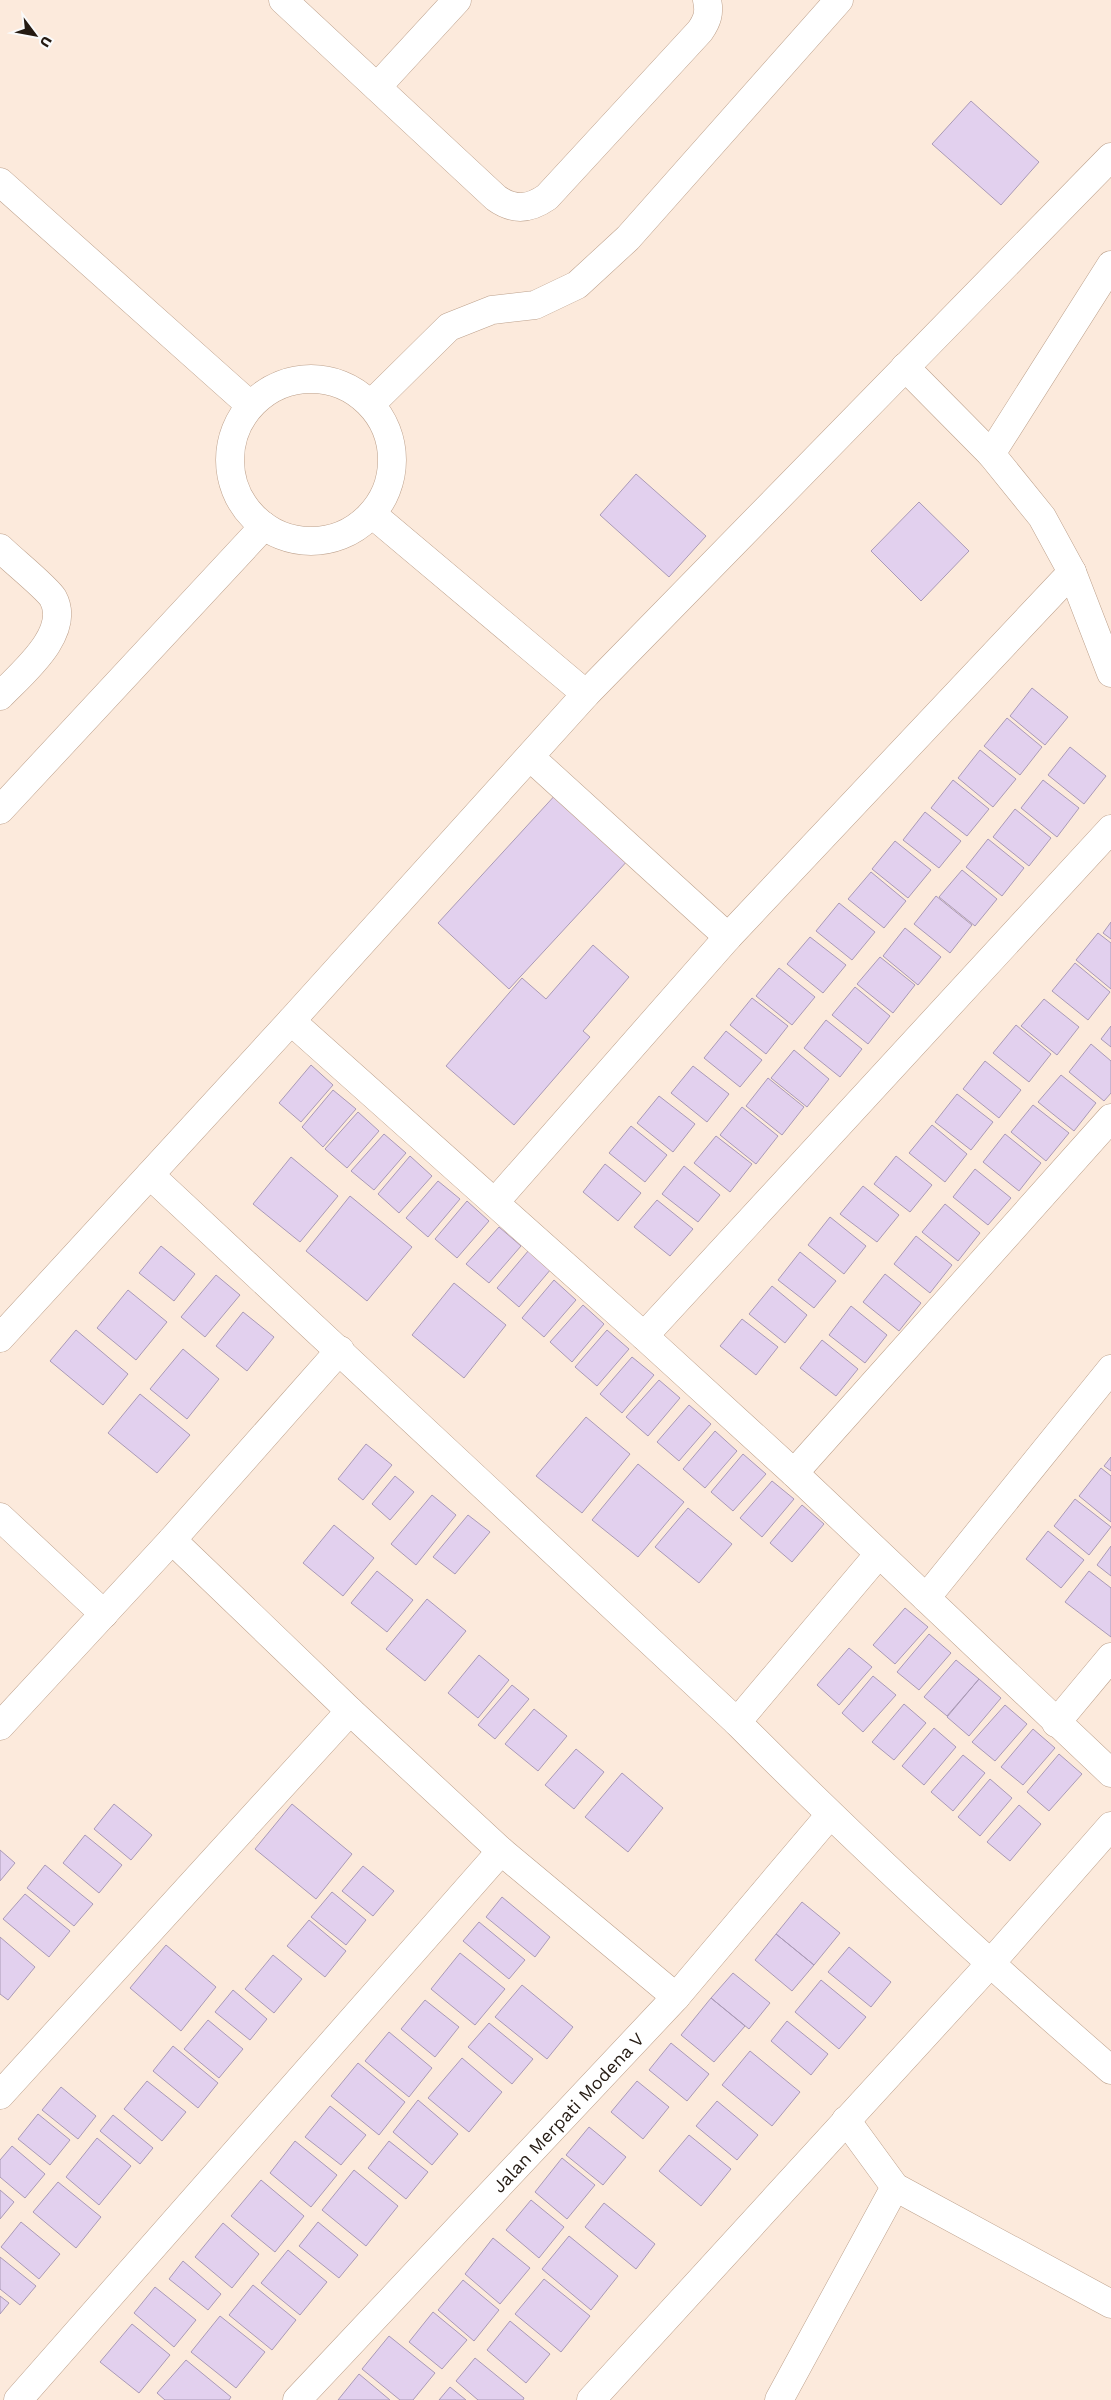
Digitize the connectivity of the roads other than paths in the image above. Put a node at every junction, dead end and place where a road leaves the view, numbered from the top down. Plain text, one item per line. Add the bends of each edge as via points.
1 (283, 0) edge
2 (457, 0) edge
3 (707, 0) edge
4 (828, 4) edge
5 (377, 87) junction
6 (1111, 157) edge
7 (0, 182) edge
8 (1111, 265) edge
9 (904, 367) junction
10 (371, 404) junction
11 (250, 406) junction
12 (991, 454) junction
13 (372, 514) junction
14 (264, 526) junction
15 (0, 548) edge
16 (1072, 572) junction
17 (1111, 673) edge
18 (586, 694) junction
19 (0, 696) edge
20 (530, 757) junction
21 (0, 810) edge
22 (1111, 828) edge
23 (728, 937) junction
24 (291, 1021) junction
25 (1111, 1118) edge
26 (150, 1175) junction
27 (496, 1201) junction
28 (644, 1336) junction
29 (0, 1338) edge
30 (340, 1350) junction
31 (1111, 1369) edge
32 (794, 1473) junction
33 (0, 1517) edge
34 (172, 1540) junction
35 (878, 1554) junction
36 (926, 1598) junction
37 (104, 1614) junction
38 (1111, 1657) edge
39 (350, 1711) junction
40 (737, 1722) junction
41 (1056, 1723) junction
42 (0, 1726) edge
43 (1111, 1773) edge
44 (829, 1816) junction
45 (1111, 1826) edge
46 (501, 1851) junction
47 (989, 1965) junction
48 (676, 1996) junction
49 (1111, 2070) edge
50 (0, 2095) edge
51 (846, 2120) junction
52 (895, 2187) junction
53 (1111, 2304) edge
54 (18, 2400) edge
55 (297, 2400) edge
56 (590, 2400) edge
57 (779, 2400) edge

1 - 5 street
2 - 5 street
3 - 5 street via 707,21 700,32 536,205 512,207 496,198
4 - 10 street via 628,238 577,285 535,305 492,310 449,327
6 - 9 street
7 - 11 street
8 - 12 street
9 - 12 street
9 - 18 street
10 - 11 street via 344,384 311,377 278,385
10 - 13 street via 387,429 392,459 388,488
11 - 14 street via 234,435 231,469 242,502
12 - 16 street via 1042,517
13 - 14 street via 349,532 320,541 291,539
13 - 18 street
14 - 21 street
15 - 19 street via 53,598 58,619 49,644
16 - 17 street
16 - 23 street
18 - 20 street
20 - 23 street
20 - 24 street
22 - 28 street
23 - 27 street
24 - 26 street
24 - 27 street
25 - 32 street
26 - 29 street
26 - 30 street
27 - 28 street
28 - 32 street
30 - 34 street
30 - 40 street
31 - 36 street
32 - 35 street
33 - 37 street
34 - 37 street
34 - 39 street
35 - 36 street
35 - 40 street
36 - 41 street
37 - 42 street
38 - 41 street
39 - 46 street
39 - 50 street
40 - 44 street
41 - 43 street
44 - 47 street
44 - 48 street, Jalan Merpati Modena V
45 - 47 street
46 - 48 street
46 - 54 street
47 - 49 street
47 - 51 street
48 - 55 street, Jalan Merpati Modena V
51 - 52 street
51 - 56 street
52 - 53 street
52 - 57 street

